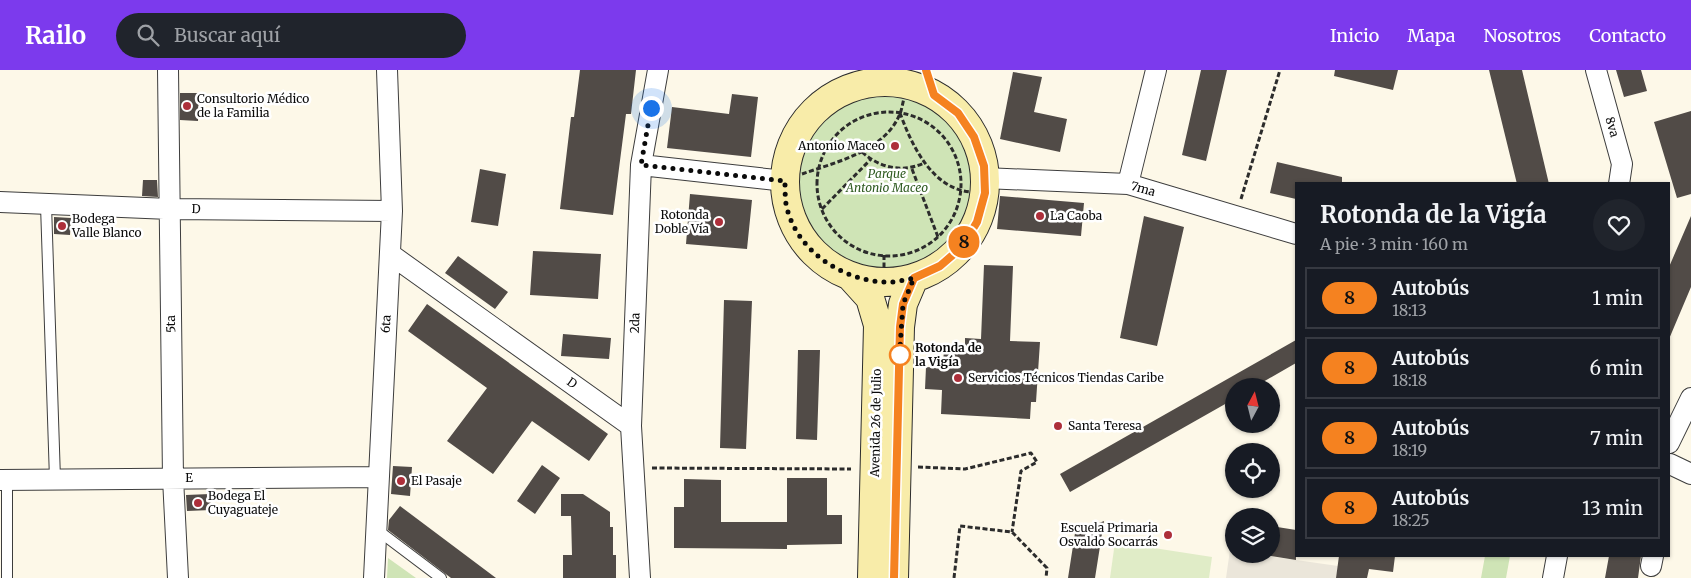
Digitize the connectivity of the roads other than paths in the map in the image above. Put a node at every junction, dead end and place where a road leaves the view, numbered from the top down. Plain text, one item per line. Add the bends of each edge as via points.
1 (168, 70) edge
2 (387, 70) edge
3 (658, 70) edge
4 (1156, 70) edge
5 (1596, 70) edge
6 (905, 80) edge
7 (641, 165) junction
8 (785, 181) junction
9 (1618, 182) edge
10 (1128, 184) junction
11 (977, 188) junction
12 (0, 202) edge
13 (46, 205) junction
14 (170, 209) junction
15 (392, 211) junction
16 (1295, 234) edge
17 (390, 254) junction
18 (851, 276) junction
19 (914, 278) junction
20 (1691, 398) edge
21 (631, 426) junction
22 (1670, 441) edge
23 (1670, 464) edge
24 (886, 468) junction
25 (1691, 474) edge
26 (378, 477) junction
27 (173, 478) junction
28 (55, 479) junction
29 (4, 480) edge
30 (376, 529) junction
31 (1557, 557) edge
32 (7, 578) edge
33 (178, 578) edge
34 (374, 578) edge
35 (441, 578) edge
36 (640, 578) edge
37 (872, 578) edge
38 (894, 578) edge
39 (1553, 578) edge

1 - 14 street, 5ta
2 - 15 street, 6ta
3 - 7 street, 2da
4 - 10 street
5 - 9 street, 8va via 1622,164
6 - 8 main road via 841,92 814,111 794,138
6 - 11 main road via 958,113 974,137 984,166
7 - 8 street
7 - 21 street, 2da
8 - 18 main road via 786,204 799,235 822,260
10 - 11 street, 7ma
10 - 16 street, 7ma
11 - 19 main road via 977,222 962,247 940,266
12 - 13 street, D
13 - 14 street, D
13 - 28 lane
14 - 15 street, D
14 - 27 street, 5ta
15 - 17 street, 6ta
17 - 21 street, D
17 - 26 street, 6ta
18 - 19 main road via 884,282
18 - 24 main road, Avenida 26 de Julio via 870,298 878,325
19 - 24 main road, Avenida 26 de Julio via 903,304
20 - 22 street
21 - 36 street, 2da
23 - 25 street
24 - 37 main road, Avenida 26 de Julio
24 - 38 main road, Avenida 26 de Julio
26 - 27 street, E
26 - 30 street, 6ta
27 - 28 street, E
27 - 33 street, 5ta
28 - 29 street, E
29 - 32 lane
30 - 34 street, 6ta
30 - 35 lane
31 - 39 street

